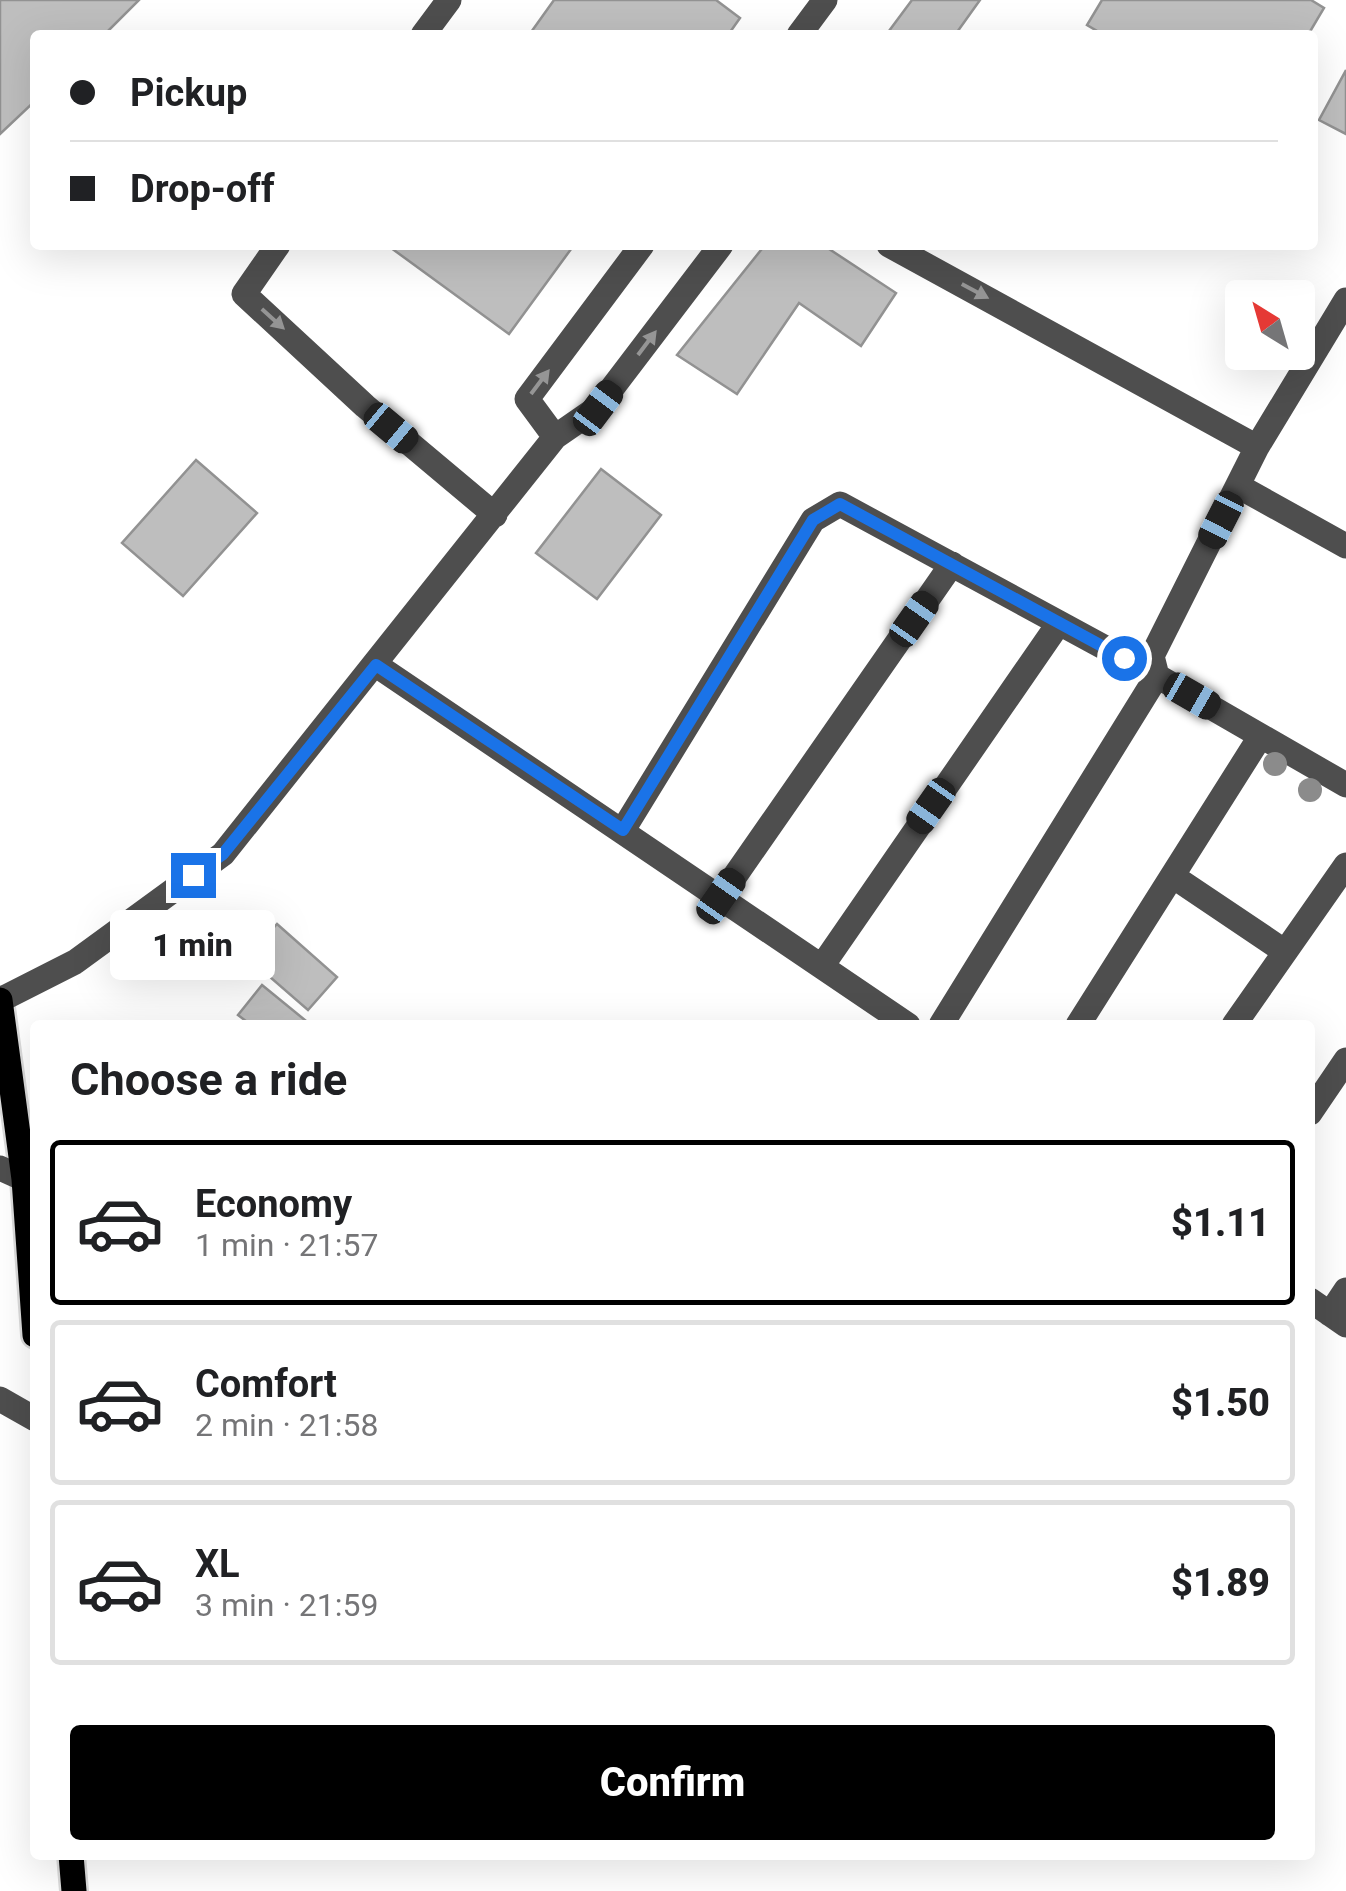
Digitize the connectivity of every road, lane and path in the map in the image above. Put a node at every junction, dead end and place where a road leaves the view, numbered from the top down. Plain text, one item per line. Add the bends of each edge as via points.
1 (449, 0) edge
2 (825, 0) edge
3 (427, 30) edge
4 (803, 30) edge
5 (275, 250) edge
6 (638, 250) edge
7 (717, 250) edge
8 (898, 250) edge
9 (1346, 300) edge
10 (556, 437) junction
11 (1257, 448) junction
12 (1238, 486) junction
13 (495, 515) junction
14 (1346, 546) edge
15 (952, 564) junction
16 (1059, 624) junction
17 (376, 665) junction
18 (1158, 676) junction
19 (1260, 736) junction
20 (1346, 785) edge
21 (623, 830) junction
22 (1346, 864) edge
23 (1174, 877) junction
24 (721, 896) junction
25 (1284, 951) junction
26 (822, 966) junction
27 (0, 1000) edge
28 (901, 1020) edge
29 (944, 1020) edge
30 (1081, 1020) edge
31 (1237, 1020) edge
32 (1346, 1060) edge
33 (1315, 1105) edge
34 (0, 1168) edge
35 (24, 1178) junction
36 (30, 1264) edge
37 (1346, 1290) edge
38 (1329, 1313) edge
39 (0, 1399) edge
40 (30, 1416) edge
41 (71, 1860) edge
42 (74, 1891) edge

1 - 3 street
2 - 4 street
5 -> 13 street via 244,294
10 -> 6 street via 527,399
10 -> 7 street via 598,408
8 -> 11 street
9 - 11 street
10 - 13 street
11 - 12 street
12 - 14 street
12 - 18 street via 1152,656
13 - 17 street
15 - 16 street
15 - 21 street via 840,504 813,520
15 - 24 street
16 - 18 street
16 - 26 street
17 - 21 street
17 - 27 street via 223,854 75,962
18 - 19 street
18 - 29 street
19 - 20 street
19 - 23 street
21 - 24 street
22 - 25 street
23 - 25 street
23 - 30 street
24 - 26 street
25 - 31 street
26 - 28 street
27 - 35 main road
32 - 33 street
34 - 35 street
35 - 36 main road
37 - 38 street
39 - 40 street
41 - 42 main road

